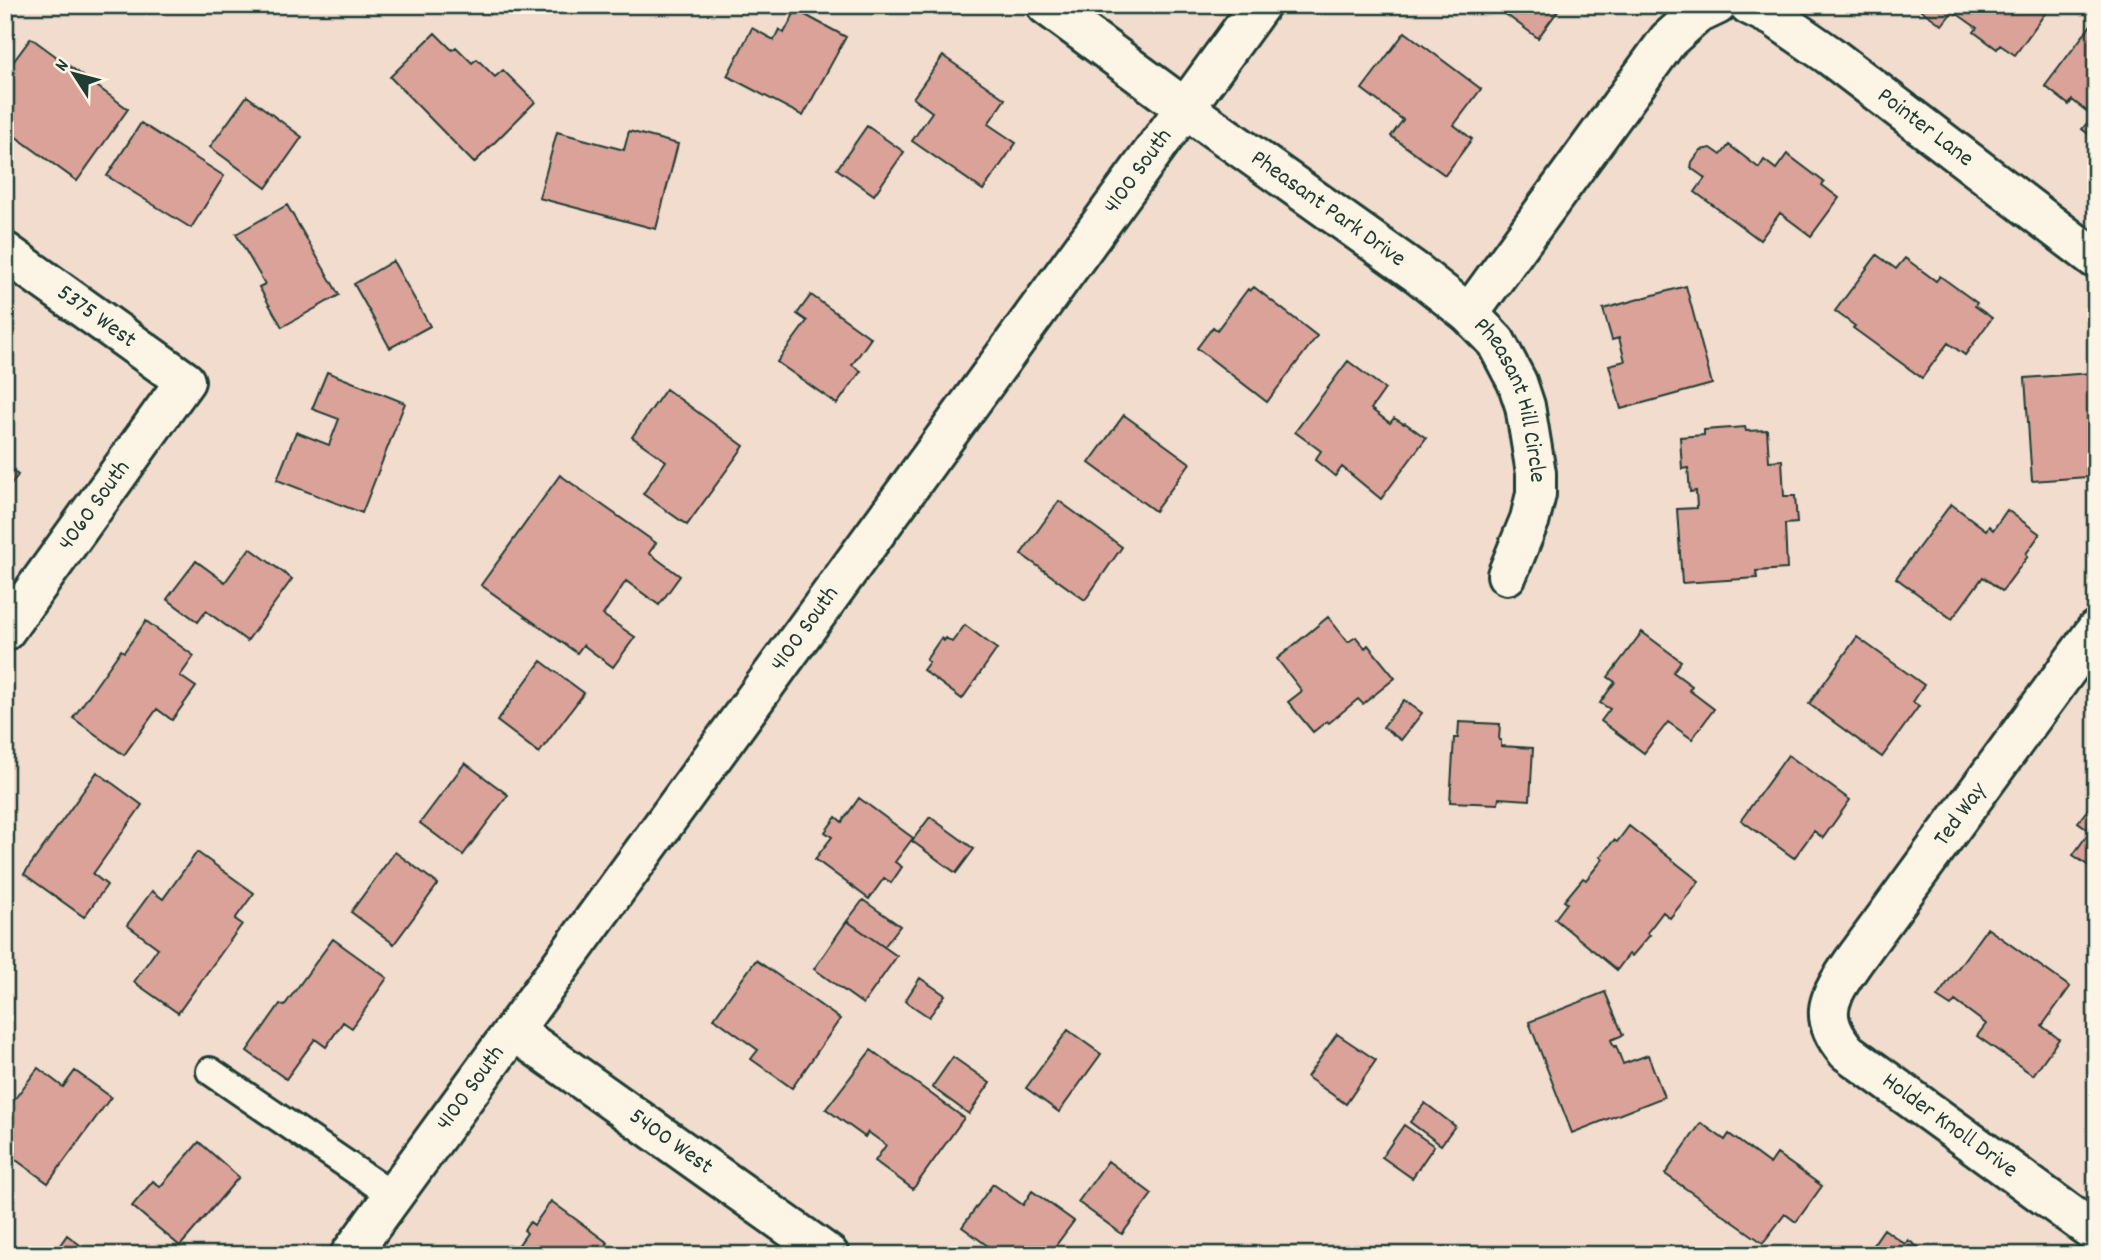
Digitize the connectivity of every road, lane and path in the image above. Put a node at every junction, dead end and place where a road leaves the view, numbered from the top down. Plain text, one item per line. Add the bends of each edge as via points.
1 (1046, 5) edge
2 (1260, 5) edge
3 (1717, 5) edge
4 (1749, 5) edge
5 (1185, 108) junction
6 (5, 252) edge
7 (2096, 259) edge
8 (1469, 314) junction
9 (186, 382) joint
10 (1507, 575) dead end
11 (2096, 630) edge
12 (5, 631) edge
13 (1829, 1001) joint
14 (514, 1031) junction
15 (210, 1071) dead end
16 (393, 1196) junction
17 (2096, 1233) edge
18 (350, 1255) edge
19 (830, 1255) edge

1 - 5 street, Pheasant Park Drive
2 - 5 street, 4100 South
3 - 8 street via 1696,15 1668,40
4 - 7 street, Pointer Lane via 1829,55
5 - 8 street, Pheasant Park Drive
5 - 14 street, 4100 South
6 - 9 street, 5375 West
8 - 10 street, Pheasant Hill Circle via 1496,342 1517,382 1536,473 1530,519
9 - 12 street, 4060 South
11 - 13 street, Ted Way
13 - 17 street, Holder Knoll Drive via 1832,1029 1847,1052
14 - 16 street, 4100 South
14 - 19 street, 5400 West
15 - 16 lane
16 - 18 street, 4100 South

